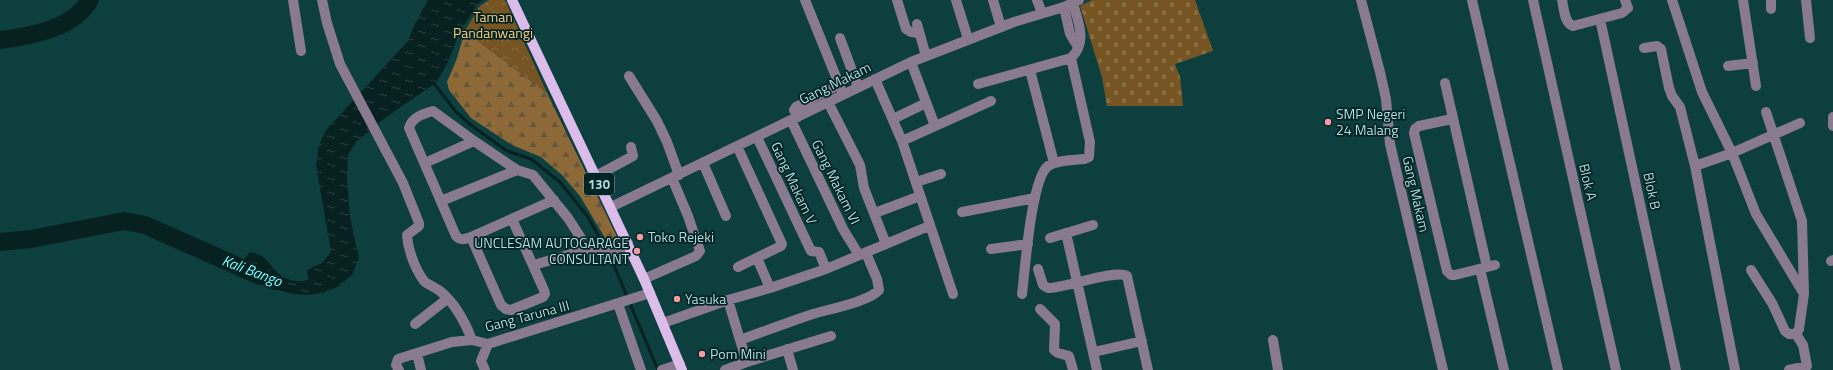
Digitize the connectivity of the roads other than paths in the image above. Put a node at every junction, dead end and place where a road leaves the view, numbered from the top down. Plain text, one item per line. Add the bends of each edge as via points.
1 (293, 0) edge
2 (322, 0) edge
3 (512, 0) edge
4 (805, 0) edge
5 (897, 0) edge
6 (956, 0) edge
7 (993, 0) edge
8 (1037, 0) edge
9 (1360, 0) edge
10 (1472, 0) edge
11 (1533, 0) edge
12 (1562, 0) edge
13 (1625, 0) edge
14 (1672, 0) edge
15 (1743, 0) edge
16 (1806, 0) edge
17 (1072, 3) edge
18 (1042, 13) junction
19 (1600, 19) junction
20 (1001, 27) junction
21 (840, 38) dead end
22 (1810, 38) dead end
23 (968, 39) junction
24 (1644, 48) dead end
25 (301, 51) dead end
26 (926, 56) junction
27 (1071, 58) junction
28 (911, 62) junction
29 (1753, 63) junction
30 (1728, 66) dead end
31 (1030, 70) junction
32 (629, 76) dead end
33 (875, 79) junction
34 (1445, 83) dead end
35 (978, 84) dead end
36 (1756, 86) dead end
37 (858, 87) junction
38 (841, 90) junction
39 (990, 101) dead end
40 (828, 102) junction
41 (926, 103) junction
42 (1766, 112) dead end
43 (1833, 117) edge
44 (794, 118) junction
45 (1452, 118) junction
46 (893, 119) junction
47 (1800, 123) dead end
48 (935, 126) junction
49 (1833, 126) edge
50 (1773, 135) junction
51 (757, 137) junction
52 (474, 141) junction
53 (902, 141) junction
54 (737, 146) junction
55 (631, 148) dead end
56 (1732, 153) junction
57 (425, 163) junction
58 (703, 163) junction
59 (1054, 163) junction
60 (1695, 166) junction
61 (516, 170) junction
62 (941, 174) dead end
63 (596, 176) junction
64 (675, 176) junction
65 (916, 182) junction
66 (920, 196) junction
67 (1035, 198) junction
68 (554, 200) junction
69 (441, 201) junction
70 (611, 207) junction
71 (962, 212) dead end
72 (875, 213) junction
73 (726, 216) dead end
74 (512, 219) junction
75 (1093, 225) dead end
76 (929, 226) junction
77 (1066, 233) junction
78 (471, 237) junction
79 (1050, 238) dead end
80 (886, 244) junction
81 (1028, 244) junction
82 (630, 248) junction
83 (991, 249) dead end
84 (597, 250) junction
85 (862, 254) junction
86 (757, 258) junction
87 (534, 265) junction
88 (738, 267) dead end
89 (1488, 267) junction
90 (826, 269) junction
91 (1038, 269) dead end
92 (1751, 270) dead end
93 (644, 279) junction
94 (1077, 283) junction
95 (770, 288) junction
96 (650, 293) junction
97 (952, 294) dead end
98 (1022, 294) dead end
99 (1804, 294) junction
100 (447, 299) junction
101 (728, 300) junction
102 (626, 301) junction
103 (1040, 308) dead end
104 (663, 323) junction
105 (415, 324) dead end
106 (1796, 334) junction
107 (831, 336) dead end
108 (472, 340) junction
109 (740, 340) junction
110 (1273, 340) dead end
111 (1142, 341) junction
112 (488, 344) junction
113 (787, 349) junction
114 (1094, 352) junction
115 (417, 354) junction
116 (752, 364) edge
117 (681, 367) edge
118 (1807, 368) edge
119 (399, 370) edge
120 (420, 370) edge
121 (485, 370) edge
122 (642, 370) edge
123 (663, 370) edge
124 (725, 370) edge
125 (793, 370) edge
126 (1073, 370) edge
127 (1097, 370) edge
128 (1148, 370) edge
129 (1278, 370) edge
130 (1443, 370) edge
131 (1504, 370) edge
132 (1558, 370) edge
133 (1616, 370) edge
134 (1676, 370) edge
135 (1735, 370) edge
136 (1789, 370) edge

1 - 25 street
2 - 100 street via 332,43 340,64 403,183 419,223 419,226 407,235 407,243 416,268 425,282 440,290
3 - 63 main road, 130
4 - 38 street
5 - 26 street via 906,29 911,32 918,28
6 - 23 street
7 - 20 street
8 - 18 street
9 - 130 street, Gang Makam via 1380,72 1386,99 1390,144
10 - 132 street
11 - 133 street, Blok A
12 - 19 street via 1566,20 1570,26
13 - 19 street via 1628,8 1625,11
14 - 56 street via 1702,92
15 - 29 street
16 - 22 street
17 - 18 street, Gang Makam
17 - 27 street via 1082,39
18 - 20 street, Gang Makam
19 - 134 street, Blok B
20 - 23 street, Gang Makam
21 - 37 street
23 - 26 street, Gang Makam
24 - 60 street via 1657,46 1660,49 1669,88 1680,107
26 - 28 street, Gang Makam
27 - 31 street
27 - 59 street via 1090,152 1084,159
28 - 33 street, Gang Makam
28 - 41 street
29 - 30 street
29 - 36 street
31 - 35 street
31 - 59 street
32 - 64 street via 667,142
33 - 37 street, Gang Makam
33 - 46 street
34 - 45 street
37 - 38 street, Gang Makam
38 - 40 street, Gang Makam
38 - 44 street via 795,108
39 - 48 street
40 - 44 street, Gang Makam
40 - 72 street via 860,165 864,188
41 - 46 street
41 - 48 street
42 - 50 street
43 - 49 street
44 - 51 street, Gang Makam
44 - 85 street, Gang Makam VI via 845,233
45 - 89 street
45 - 89 street via 1418,127 1414,133 1447,271 1453,275
46 - 53 street
47 - 50 street
48 - 53 street
50 - 56 street
50 - 99 street via 1802,221
51 - 54 street, Gang Makam
51 - 90 street, Gang Makam V via 806,242 812,252 819,252
52 - 57 street
52 - 57 street via 437,113 428,112 413,119 409,128
52 - 61 street
53 - 65 street
54 - 58 street, Gang Makam
54 - 86 street via 782,244
55 - 63 street via 633,156
56 - 60 street
56 - 99 street via 1756,214
57 - 69 street
58 - 64 street, Gang Makam
58 - 73 street
59 - 67 street via 1042,174
60 - 135 street
61 - 68 street via 533,175
61 - 69 street
62 - 65 street
63 - 70 main road, 130
64 - 70 street, Gang Makam
64 - 93 street via 700,249 699,254
65 - 66 street
66 - 72 street
66 - 76 street
67 - 71 street
67 - 81 street
68 - 74 street
68 - 84 street
69 - 78 street via 456,236 463,240
70 - 82 main road, 130
72 - 80 street
74 - 78 street
74 - 87 street
75 - 77 street
76 - 80 street
76 - 97 street
77 - 79 street
77 - 94 street
78 - 87 street via 501,305 506,309 511,310 545,294
80 - 85 street
81 - 83 street
81 - 98 street
82 - 84 street
82 - 93 main road, 130
84 - 87 street
85 - 90 street
85 - 109 street, Gang Makam VI via 879,287 877,293 836,310 813,314
86 - 88 street
86 - 95 street
89 - 131 street
90 - 95 street
91 - 94 street via 1043,285 1047,288
92 - 106 street via 1772,303 1785,331
93 - 96 main road, 130
94 - 111 street via 1114,275 1127,276
94 - 114 street
95 - 101 street
96 - 102 street, Gang Taruna III
96 - 104 main road, 130
99 - 106 street
100 - 105 street
100 - 108 street via 464,320
101 - 104 street
101 - 109 street
102 - 112 street, Gang Taruna III
102 - 122 street
103 - 126 street via 1055,324 1054,350 1069,356
104 - 117 main road, 130
106 - 118 street via 1804,345
107 - 113 street
108 - 112 street, Gang Taruna III
108 - 115 street, Gang Taruna III via 452,342
109 - 116 street
110 - 129 street
111 - 114 street
111 - 128 street
112 - 121 street via 481,361
113 - 116 street
113 - 125 street
114 - 127 street
115 - 119 street, Gang Taruna III via 398,359 396,365
115 - 120 street
116 - 124 street
117 - 123 street
118 - 136 street

